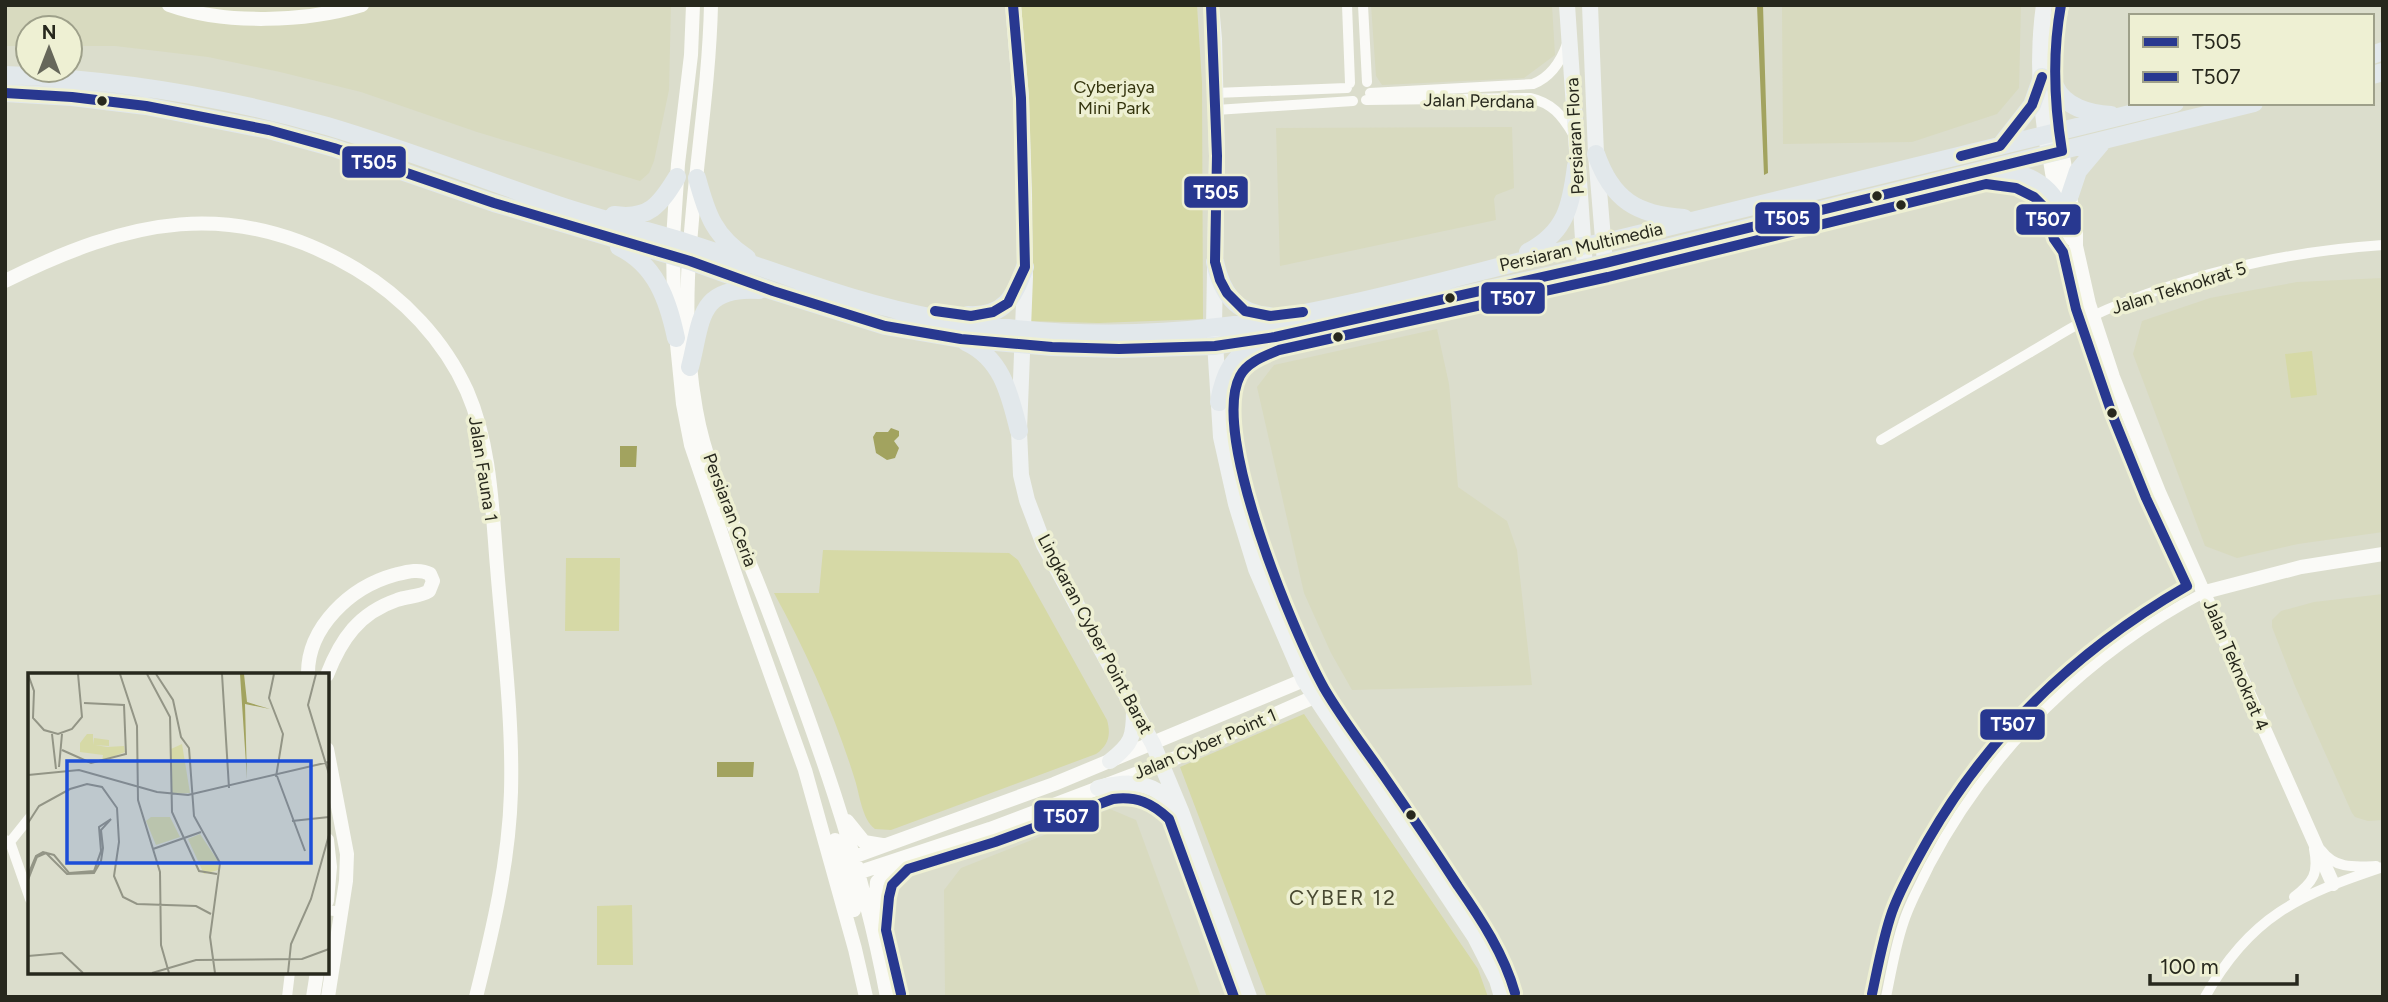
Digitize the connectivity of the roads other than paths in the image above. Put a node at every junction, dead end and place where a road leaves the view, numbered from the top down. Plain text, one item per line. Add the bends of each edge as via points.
1 (169, 5) edge
2 (362, 5) edge
3 (693, 5) edge
4 (711, 5) edge
5 (1013, 5) edge
6 (1211, 5) edge
7 (1347, 5) edge
8 (1363, 5) edge
9 (1567, 5) edge
10 (1590, 5) edge
11 (2045, 5) edge
12 (2061, 5) edge
13 (1569, 38) junction
14 (5, 75) edge
15 (2048, 82) junction
16 (1349, 85) junction
17 (1368, 92) junction
18 (5, 93) edge
19 (1215, 93) junction
20 (1353, 101) junction
21 (2167, 105) edge
22 (2246, 105) edge
23 (1216, 110) junction
24 (2122, 116) junction
25 (2052, 133) junction
26 (1575, 136) junction
27 (2104, 140) junction
28 (2000, 146) junction
29 (2055, 153) junction
30 (1596, 154) junction
31 (1576, 166) junction
32 (1985, 170) junction
33 (677, 177) junction
34 (696, 178) junction
35 (2065, 203) junction
36 (555, 204) junction
37 (1704, 218) junction
38 (568, 225) junction
39 (1604, 242) junction
40 (2383, 245) edge
41 (1582, 246) junction
42 (682, 250) junction
43 (1215, 262) junction
44 (1605, 263) junction
45 (1025, 267) junction
46 (1489, 268) junction
47 (1585, 268) junction
48 (781, 275) junction
49 (5, 281) edge
50 (773, 291) junction
51 (844, 296) junction
52 (2093, 316) junction
53 (1278, 317) junction
54 (1214, 327) junction
55 (1023, 337) junction
56 (1275, 337) junction
57 (676, 338) junction
58 (961, 339) junction
59 (1215, 346) junction
60 (690, 366) junction
61 (1219, 402) junction
62 (1019, 431) junction
63 (1881, 440) dead end
64 (2383, 554) edge
65 (2205, 592) junction
66 (341, 644) junction
67 (313, 648) junction
68 (308, 673) edge
69 (328, 673) edge
70 (1304, 680) junction
71 (1314, 697) junction
72 (1134, 709) junction
73 (1153, 744) junction
74 (329, 760) edge
75 (1110, 761) junction
76 (1162, 764) junction
77 (1098, 788) junction
78 (812, 791) junction
79 (839, 807) junction
80 (1181, 811) junction
81 (28, 819) edge
82 (2312, 836) junction
83 (8, 841) edge
84 (886, 845) junction
85 (901, 857) junction
86 (329, 858) edge
87 (2383, 866) edge
88 (852, 867) junction
89 (329, 881) edge
90 (2333, 884) junction
91 (28, 894) edge
92 (337, 906) edge
93 (2271, 919) junction
94 (873, 931) junction
95 (855, 949) junction
96 (290, 974) edge
97 (317, 974) edge
98 (286, 997) edge
99 (313, 997) edge
100 (328, 997) edge
101 (476, 997) edge
102 (866, 997) edge
103 (887, 997) edge
104 (1249, 997) edge
105 (1502, 997) edge
106 (1886, 997) edge
107 (2205, 997) edge

1 - 2 street via 205,14 265,18 320,15
3 - 33 street, Persiaran Ceria
4 - 34 street, Persiaran Ceria
5 - 45 main road, Lingkaran Cyber Point Barat via 1021,98
6 - 19 main road
7 - 16 street
8 - 17 street
9 - 13 main road, Persiaran Flora
10 - 30 main road, Persiaran Flora
11 - 15 main road
12 - 15 main road
13 - 17 street, Jalan Perdana via 1557,65 1533,83
13 - 26 main road, Persiaran Flora
14 - 36 main road, Persiaran Multimedia via 159,90 286,116 366,138
15 - 24 main road via 2065,101 2079,108
15 - 25 main road, Jalan Teknokrat 4
15 - 28 main road
16 - 17 street, Jalan Perdana via 1360,79
16 - 19 street, Jalan Perdana
16 - 20 street
17 - 20 street, Jalan Perdana via 1361,102
17 - 26 street, Jalan Perdana via 1530,98 1559,113
18 - 38 main road, Persiaran Multimedia via 146,106 269,130
19 - 23 main road
20 - 23 street, Jalan Perdana
21 - 24 main road, Persiaran Multimedia
22 - 27 main road, Persiaran Multimedia
23 - 43 main road
24 - 25 main road, Persiaran Multimedia
25 - 28 main road, Persiaran Multimedia
25 - 29 main road, Jalan Teknokrat 4
26 - 31 main road, Persiaran Flora
27 - 29 main road, Persiaran Multimedia
27 - 35 main road via 2084,162
28 - 37 main road, Persiaran Multimedia
29 - 32 main road, Persiaran Multimedia
29 - 35 street, Jalan Teknokrat 4
30 - 37 main road via 1609,182 1641,211
30 - 39 main road, Persiaran Flora
31 - 41 main road, Persiaran Flora
31 - 46 main road via 1569,208 1555,233 1544,244
32 - 35 main road via 2033,180
32 - 44 main road, Persiaran Multimedia
33 - 36 main road via 653,209 637,216
33 - 42 street, Persiaran Ceria
34 - 42 street, Persiaran Ceria
34 - 48 main road via 707,214 723,238 754,262
35 - 52 street, Jalan Teknokrat 4
36 - 42 main road, Persiaran Multimedia
37 - 39 main road, Persiaran Multimedia
38 - 42 main road, Persiaran Multimedia
38 - 57 main road via 627,251 652,273
39 - 41 main road, Persiaran Multimedia
39 - 44 main road, Persiaran Flora
40 - 52 street, Jalan Teknokrat 5 via 2301,254 2211,274
41 - 46 main road, Persiaran Multimedia
41 - 47 main road, Persiaran Flora
42 - 48 main road, Persiaran Multimedia
42 - 50 main road, Persiaran Multimedia
42 - 57 street, Persiaran Ceria
42 - 60 street, Persiaran Ceria
43 - 53 main road via 1231,301 1255,314
43 - 54 main road
44 - 47 main road, Persiaran Multimedia
45 - 51 main road via 1008,303 984,315
45 - 55 main road, Lingkaran Cyber Point Barat
46 - 53 main road, Persiaran Multimedia
47 - 56 main road, Persiaran Multimedia
48 - 51 main road, Persiaran Multimedia
49 - 101 street, Jalan Fauna 1 via 135,230 196,224 258,228 308,244 375,281 420,321 452,364 474,409 489,477 509,705 511,794 506,851 499,906
50 - 58 main road, Persiaran Multimedia via 859,320
50 - 60 main road via 736,290 709,303 696,331
51 - 55 main road, Persiaran Multimedia
52 - 63 street, Jalan Teknokrat 5
52 - 65 street, Jalan Teknokrat 4 via 2143,454
53 - 54 main road, Persiaran Multimedia
54 - 55 main road, Persiaran Multimedia
54 - 59 main road
55 - 58 main road, Persiaran Multimedia
55 - 59 main road, Persiaran Multimedia via 1119,349
55 - 62 main road, Lingkaran Cyber Point Barat
56 - 59 main road, Persiaran Multimedia
56 - 61 main road via 1250,347 1231,364
57 - 78 street, Persiaran Ceria via 691,445
58 - 62 main road via 985,354 1003,377
59 - 61 main road
60 - 79 street, Persiaran Ceria via 701,437
61 - 70 main road via 1221,437 1246,539
62 - 72 main road, Lingkaran Cyber Point Barat via 1021,475 1044,545
64 - 65 street via 2301,567
65 - 82 street, Jalan Teknokrat 4
65 - 106 street via 2124,644 2067,690 2015,740 1977,786 1914,895
66 - 67 street via 330,659 322,661
66 - 67 street via 373,610 429,591 430,574 402,573 352,595 322,627
66 - 69 street
67 - 68 street
70 - 71 main road
70 - 73 street, Jalan Cyber Point 1
71 - 76 street, Jalan Cyber Point 1
71 - 105 main road via 1469,928
72 - 73 main road, Lingkaran Cyber Point Barat
72 - 75 main road via 1132,738
73 - 75 street, Jalan Cyber Point 1
73 - 76 main road, Lingkaran Cyber Point Barat
74 - 92 street via 347,855
75 - 84 street, Jalan Cyber Point 1
76 - 77 street, Jalan Cyber Point 1
76 - 80 main road, Lingkaran Cyber Point Barat
77 - 80 main road via 1143,785 1157,790
77 - 85 street, Jalan Cyber Point 1
78 - 88 street via 824,801 838,851
78 - 95 street, Persiaran Ceria
79 - 84 street via 864,842
79 - 88 street, Persiaran Ceria
80 - 104 main road, Lingkaran Cyber Point Barat
81 - 83 street
82 - 87 street via 2326,856 2342,866
82 - 90 street, Jalan Teknokrat 4
82 - 93 street via 2313,877
83 - 91 street
84 - 88 street, Jalan Cyber Point 1
85 - 88 street, Jalan Cyber Point 1
85 - 94 street via 877,882
86 - 89 street
87 - 90 street
88 - 94 street, Persiaran Ceria
88 - 95 street via 858,930
90 - 93 street via 2288,905
92 - 100 street
93 - 107 street via 2236,951
94 - 103 street, Persiaran Ceria
95 - 102 street, Persiaran Ceria
96 - 98 street
97 - 99 street

